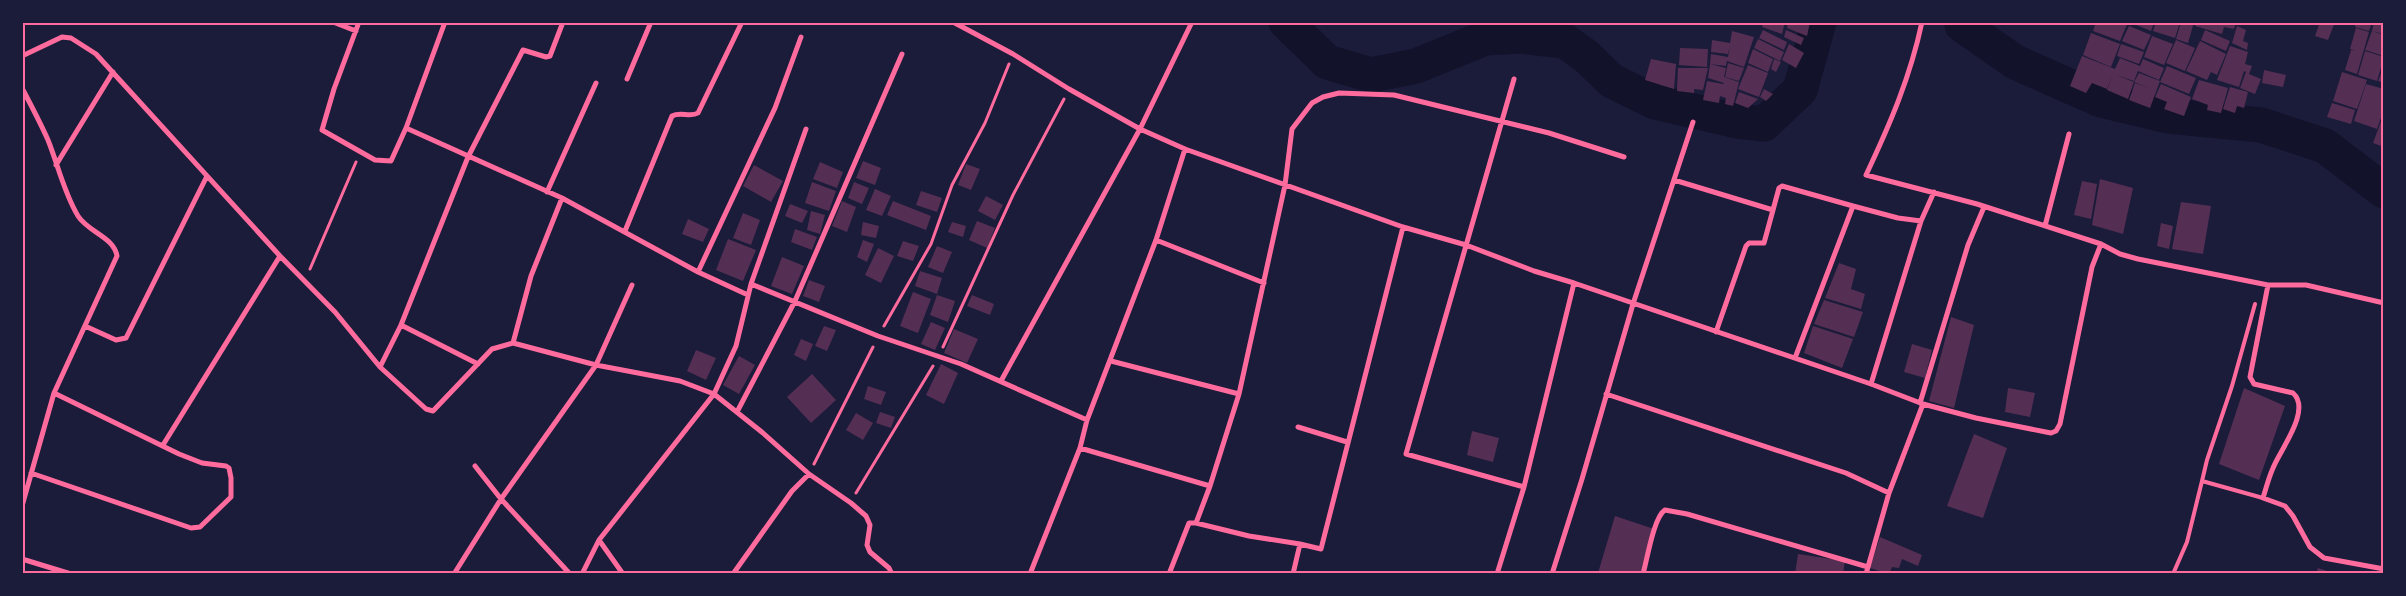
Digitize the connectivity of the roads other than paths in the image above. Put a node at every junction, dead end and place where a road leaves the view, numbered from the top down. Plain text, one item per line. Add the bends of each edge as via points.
1 (334, 22) edge
2 (359, 22) edge
3 (445, 22) edge
4 (563, 22) edge
5 (651, 22) edge
6 (742, 22) edge
7 (953, 22) edge
8 (1192, 22) edge
9 (1617, 22) edge
10 (1667, 22) edge
11 (1922, 22) edge
12 (356, 30) junction
13 (801, 37) dead end
14 (902, 54) dead end
15 (22, 56) edge
16 (113, 72) junction
17 (1514, 78) dead end
18 (627, 79) dead end
19 (596, 83) dead end
20 (22, 88) edge
21 (1501, 122) junction
22 (1693, 122) dead end
23 (406, 128) junction
24 (806, 129) dead end
25 (1140, 129) junction
26 (2069, 134) dead end
27 (1185, 149) junction
28 (1624, 156) dead end
29 (468, 157) junction
30 (56, 165) junction
31 (207, 176) junction
32 (1674, 180) junction
33 (1285, 185) junction
34 (547, 192) junction
35 (1934, 192) junction
36 (562, 198) junction
37 (1853, 206) junction
38 (1984, 207) junction
39 (1772, 210) junction
40 (1921, 221) junction
41 (2045, 226) junction
42 (1403, 227) junction
43 (624, 231) junction
44 (1156, 240) junction
45 (2101, 244) junction
46 (1466, 245) junction
47 (280, 256) junction
48 (698, 272) junction
49 (1574, 282) junction
50 (1264, 283) junction
51 (751, 284) junction
52 (632, 285) dead end
53 (2268, 285) junction
54 (748, 295) junction
55 (795, 301) junction
56 (2384, 303) edge
57 (1633, 304) junction
58 (2254, 304) dead end
59 (401, 325) junction
60 (86, 326) junction
61 (1716, 332) junction
62 (513, 343) junction
63 (1795, 358) junction
64 (1111, 361) junction
65 (478, 364) junction
66 (596, 365) junction
67 (380, 367) junction
68 (1001, 381) junction
69 (1871, 384) junction
70 (54, 393) junction
71 (714, 394) junction
72 (1238, 394) junction
73 (1606, 394) junction
74 (1922, 404) junction
75 (737, 412) junction
76 (1087, 420) junction
77 (1298, 427) dead end
78 (1347, 442) junction
79 (163, 445) junction
80 (1080, 448) junction
81 (475, 466) dead end
82 (31, 473) junction
83 (809, 474) junction
84 (2202, 481) junction
85 (1210, 486) junction
86 (1524, 487) junction
87 (1889, 492) junction
88 (2264, 498) junction
89 (501, 499) junction
90 (22, 506) edge
91 (1196, 523) junction
92 (599, 540) junction
93 (1300, 544) junction
94 (22, 559) edge
95 (1868, 567) junction
96 (2384, 569) edge
97 (71, 574) edge
98 (454, 574) edge
99 (570, 574) edge
100 (582, 574) edge
101 (623, 574) edge
102 (732, 574) edge
103 (892, 574) edge
104 (1030, 574) edge
105 (1168, 574) edge
106 (1293, 574) edge
107 (1498, 574) edge
108 (1552, 574) edge
109 (1643, 574) edge
110 (1866, 574) edge
111 (2173, 574) edge

1 - 12 street
2 - 12 street
3 - 23 street
4 - 29 street via 550,56 523,50
5 - 18 street
6 - 43 street via 698,113 672,116
7 - 25 street
8 - 25 street
9 - 10 street
11 - 35 street via 1897,108 1866,175
12 - 23 street via 322,130 375,160 391,161
13 - 48 street via 775,108
14 - 55 street
15 - 16 street via 62,37 71,38 96,54
16 - 30 street
16 - 31 street
17 - 21 street
19 - 34 street
20 - 30 street
21 - 28 street
21 - 33 street via 1394,95 1339,93 1323,97 1312,103 1292,129
21 - 46 street
22 - 32 street
23 - 29 street
24 - 51 street
25 - 27 street
25 - 68 street
26 - 41 street
27 - 33 street
27 - 44 street
29 - 34 street
29 - 59 street
30 - 60 street via 78,215 116,248 115,264
31 - 47 street
31 - 60 street via 126,338 116,340
32 - 39 street
32 - 57 street
33 - 42 street
33 - 50 street
34 - 36 street
35 - 38 street
35 - 40 street
36 - 43 street
36 - 62 street via 531,276
37 - 39 street via 1782,186
37 - 40 street
37 - 63 street
38 - 41 street
38 - 74 street via 1968,245
39 - 61 street via 1764,243 1746,246
40 - 69 street
41 - 45 street
42 - 46 street
42 - 78 street
43 - 48 street
44 - 50 street
44 - 64 street
45 - 53 street via 2120,254
45 - 74 street via 2092,267 2056,431 2051,433 1976,418
46 - 49 street via 1534,271
46 - 86 street via 1406,454
47 - 67 street via 335,312
47 - 79 street
48 - 54 street
49 - 57 street
49 - 86 street
50 - 72 street
51 - 54 street
51 - 55 street
52 - 66 street
53 - 56 street via 2306,285
53 - 88 street via 2250,377 2254,384 2293,393 2298,401 2298,417 2273,467
54 - 71 street via 736,346
55 - 68 street via 878,336
55 - 75 street
57 - 61 street
57 - 73 street
58 - 84 lane
59 - 65 street
59 - 67 street
60 - 70 street
61 - 63 street
62 - 65 street via 492,349
62 - 66 street
63 - 69 street
64 - 72 street
64 - 76 street
65 - 67 street via 430,411
66 - 71 street via 680,381
66 - 89 street
68 - 76 street
69 - 74 street
70 - 79 street
70 - 82 street
71 - 75 street
71 - 92 street
72 - 85 street
73 - 87 street via 1846,473
73 - 108 street
74 - 87 street
75 - 83 street
76 - 80 street
77 - 78 street
78 - 93 street via 1321,549
79 - 82 street via 202,463 229,468 231,497 200,527 181,526
80 - 85 street
80 - 104 street
81 - 89 street
82 - 90 street
83 - 102 street via 792,491
83 - 103 street via 866,516 870,525 867,545 870,552
84 - 88 lane
84 - 111 lane via 2187,542
85 - 91 street
86 - 107 street
87 - 95 street
88 - 96 street via 2285,506 2310,547 2324,558
89 - 98 street
89 - 99 street
91 - 93 street
91 - 105 street via 1189,523
92 - 100 street
92 - 101 street
93 - 106 street
94 - 97 street
95 - 109 street via 1665,510 1661,512 1654,532
95 - 110 street

